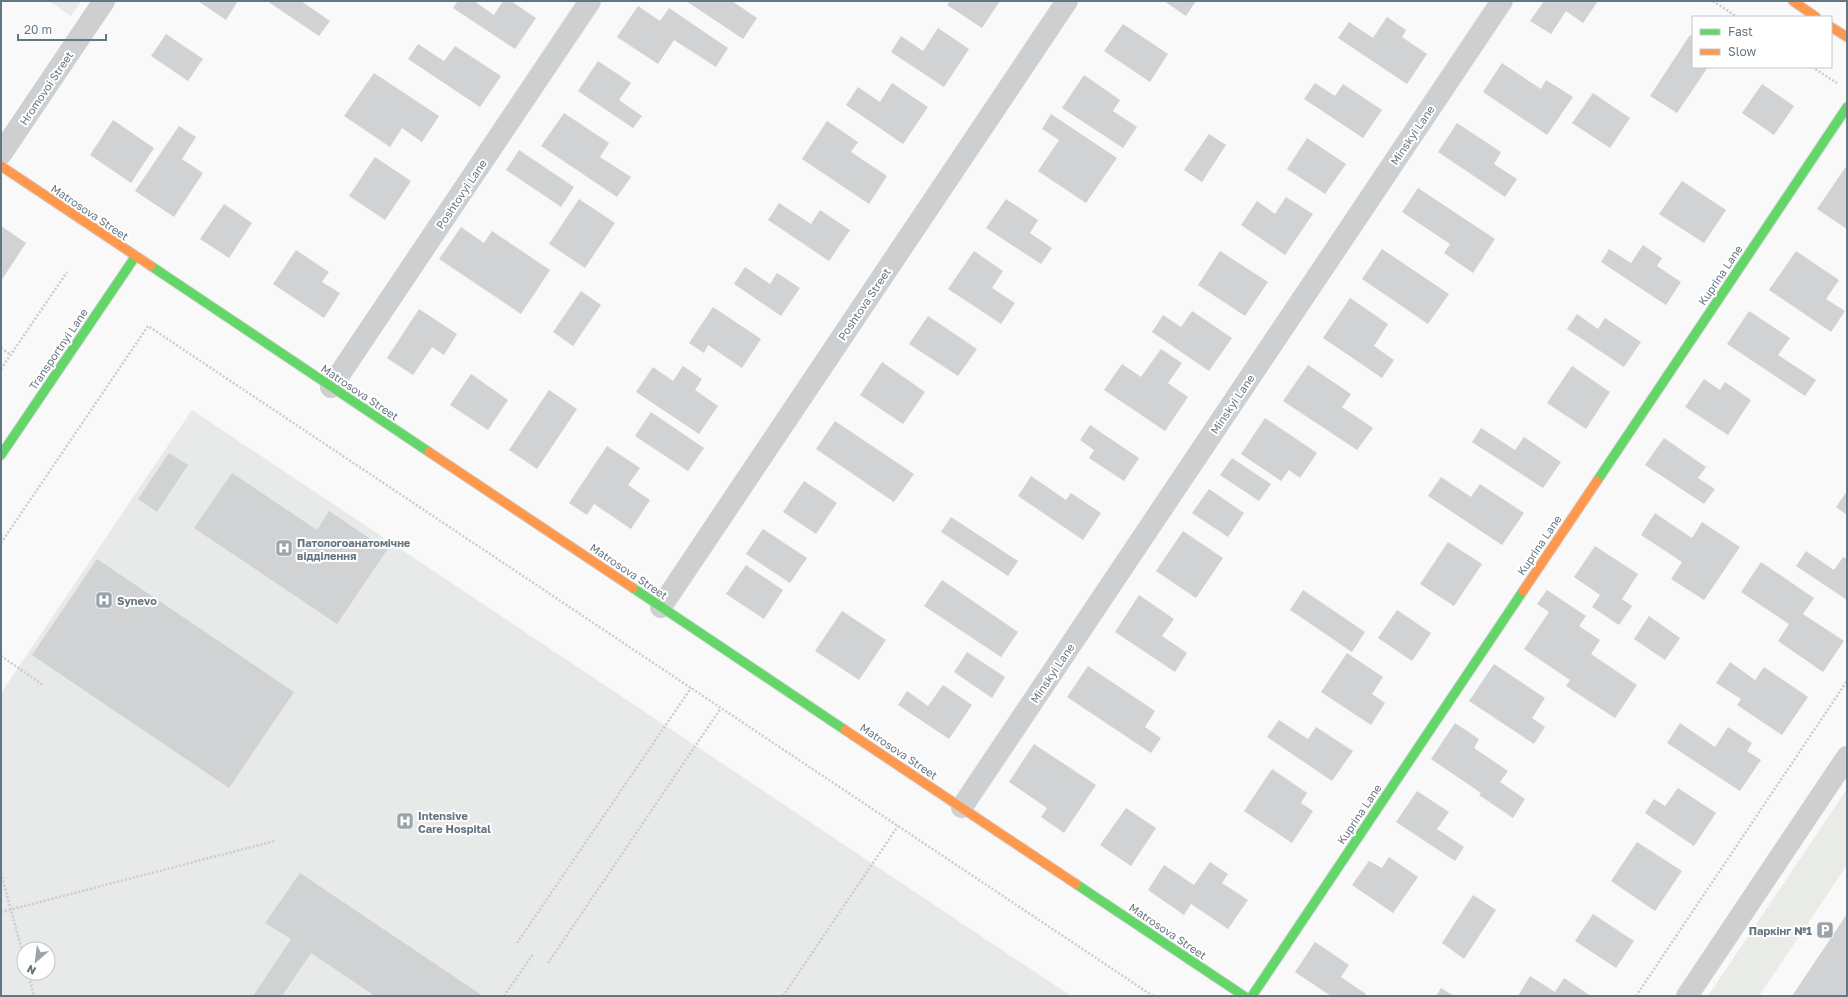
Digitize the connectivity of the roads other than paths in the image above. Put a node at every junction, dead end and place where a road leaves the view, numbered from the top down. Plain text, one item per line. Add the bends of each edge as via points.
1 (104, 1) edge
2 (590, 1) edge
3 (1067, 1) edge
4 (1502, 1) edge
5 (1793, 1) edge
6 (1815, 16) edge
7 (1832, 28) edge
8 (1847, 38) edge
9 (1847, 107) edge
10 (1, 154) edge
11 (1, 166) edge
12 (135, 257) junction
13 (331, 387) junction
14 (1, 455) edge
15 (661, 607) junction
16 (1847, 757) edge
17 (962, 808) junction
18 (1244, 996) edge
19 (1252, 996) edge
20 (1687, 996) edge

1 - 10 street, Hromovoi Street
2 - 13 street, Poshtovyi Lane
3 - 15 street, Poshtova Street
4 - 17 street, Minskyi Lane
5 - 6 street
7 - 8 street
9 - 19 street, Kuprina Lane
11 - 12 street, Matrosova Street
12 - 13 street, Matrosova Street
12 - 14 street, Transportnyi Lane
13 - 15 street, Matrosova Street
15 - 17 street, Matrosova Street
16 - 20 street
17 - 18 street, Matrosova Street

